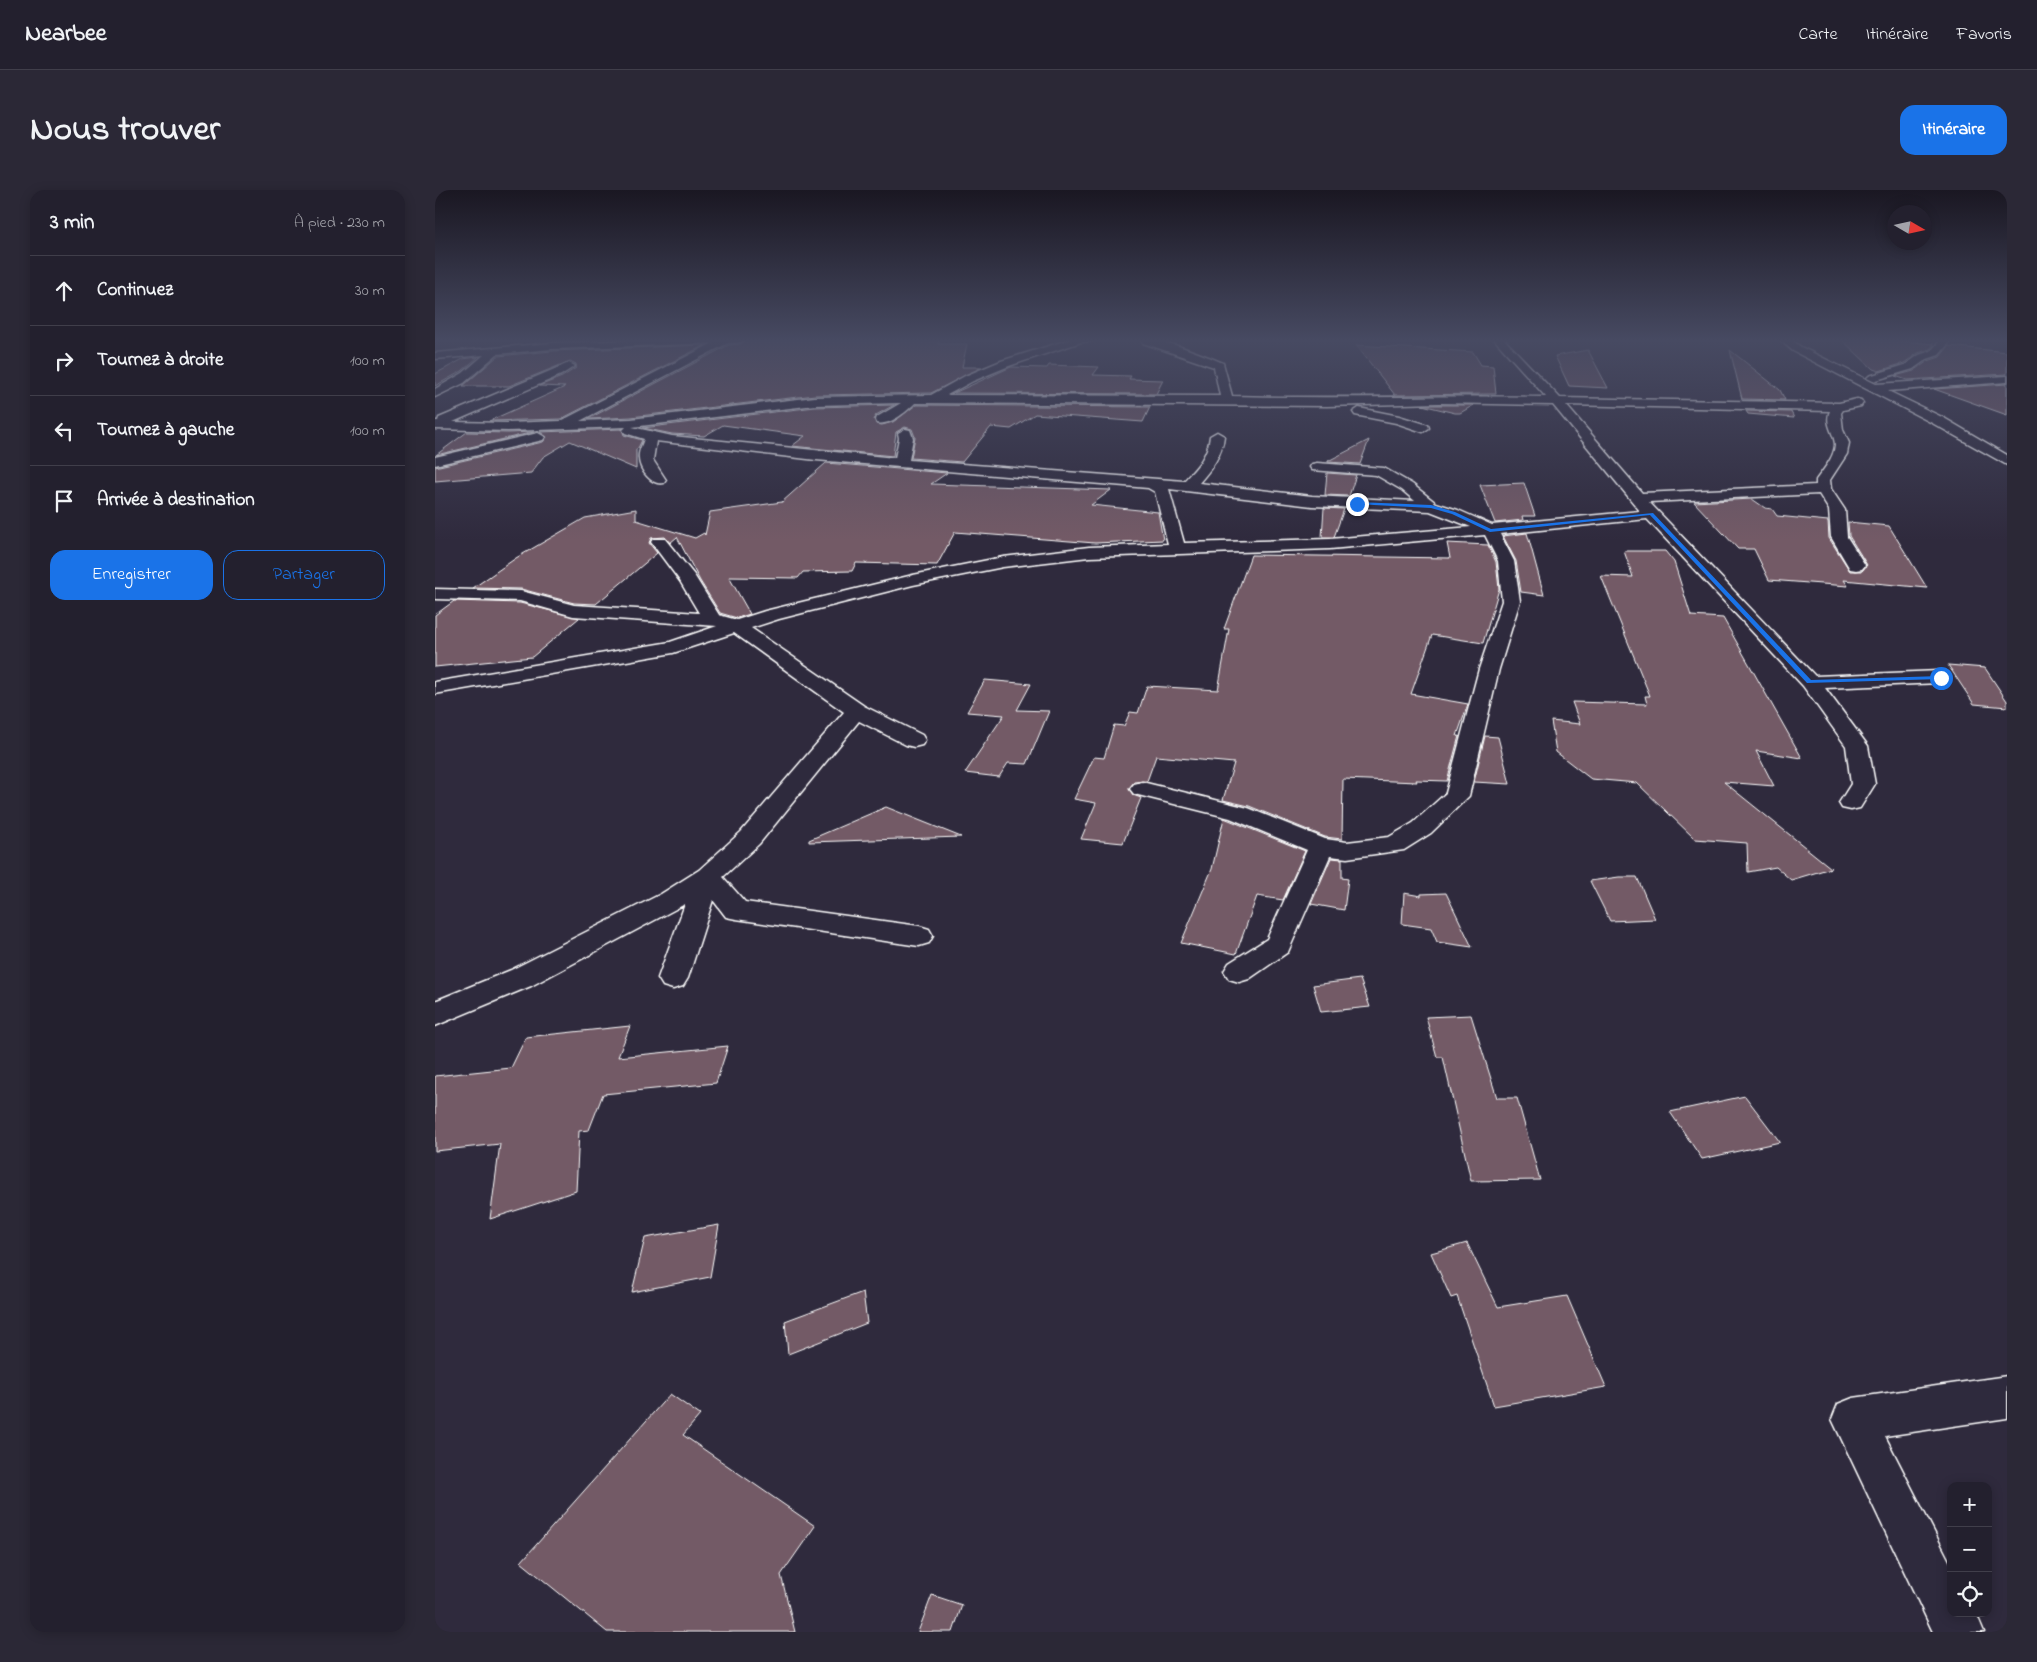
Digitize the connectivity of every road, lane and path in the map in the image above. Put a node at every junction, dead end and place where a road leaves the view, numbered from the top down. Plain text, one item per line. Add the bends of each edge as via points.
1 (479, 406) edge
2 (599, 406) edge
3 (775, 406) edge
4 (905, 406) edge
5 (1336, 406) edge
6 (1560, 406) edge
7 (1839, 406) edge
8 (1910, 406) edge
9 (1343, 410) junction
10 (882, 420) dead end
11 (1355, 422) dead end
12 (615, 424) junction
13 (435, 425) edge
14 (580, 425) junction
15 (560, 426) junction
16 (1423, 428) dead end
17 (905, 433) dead end
18 (651, 436) junction
19 (1217, 436) dead end
20 (435, 461) edge
21 (2007, 461) edge
22 (901, 462) junction
23 (1317, 467) dead end
24 (659, 480) dead end
25 (1151, 484) junction
26 (1188, 486) junction
27 (1824, 490) junction
28 (1637, 498) junction
29 (1431, 506) junction
30 (1651, 514) junction
31 (1490, 530) junction
32 (659, 542) dead end
33 (1177, 548) junction
34 (1856, 565) dead end
35 (435, 594) edge
36 (712, 619) junction
37 (736, 626) junction
38 (1941, 678) dead end
39 (1809, 682) junction
40 (435, 688) edge
41 (855, 711) junction
42 (914, 740) dead end
43 (1142, 789) dead end
44 (1851, 803) dead end
45 (1321, 847) junction
46 (708, 876) junction
47 (919, 936) dead end
48 (1239, 971) dead end
49 (673, 978) dead end
50 (435, 1014) edge
51 (2007, 1397) edge
52 (1959, 1632) edge

1 - 13 street
2 - 15 street
3 - 12 street
4 - 10 street
5 - 9 street
6 - 28 street
7 - 27 street via 1835,413 1836,430 1842,443 1823,480
8 - 21 street
9 - 11 street
9 - 16 street via 1373,413
12 - 14 street
12 - 18 street
13 - 15 street
14 - 15 street
14 - 20 street via 519,443
17 - 22 street via 907,438
18 - 22 street via 816,456
18 - 24 street via 645,463
19 - 26 street via 1212,459
22 - 25 street
23 - 29 street via 1379,471
25 - 26 street
25 - 33 street via 1162,490
26 - 29 street via 1313,501
27 - 28 street
27 - 34 street via 1837,510 1839,537
28 - 30 street
29 - 31 street
30 - 31 street
30 - 39 street
31 - 33 street via 1330,544
31 - 45 street via 1506,562 1511,601 1489,669 1457,796 1422,828 1395,844 1347,850
32 - 36 street via 688,579
33 - 37 street via 1089,552 1003,562 905,582
35 - 36 street via 521,596 573,610
36 - 37 street
37 - 40 street via 673,647
37 - 41 street
38 - 39 street
39 - 44 street via 1857,746 1863,784
41 - 42 street
41 - 46 street via 750,838
43 - 45 street via 1239,813
45 - 48 street via 1278,945
46 - 47 street via 736,910
46 - 49 street
46 - 50 street via 671,900 521,978
51 - 52 street via 1853,1419

